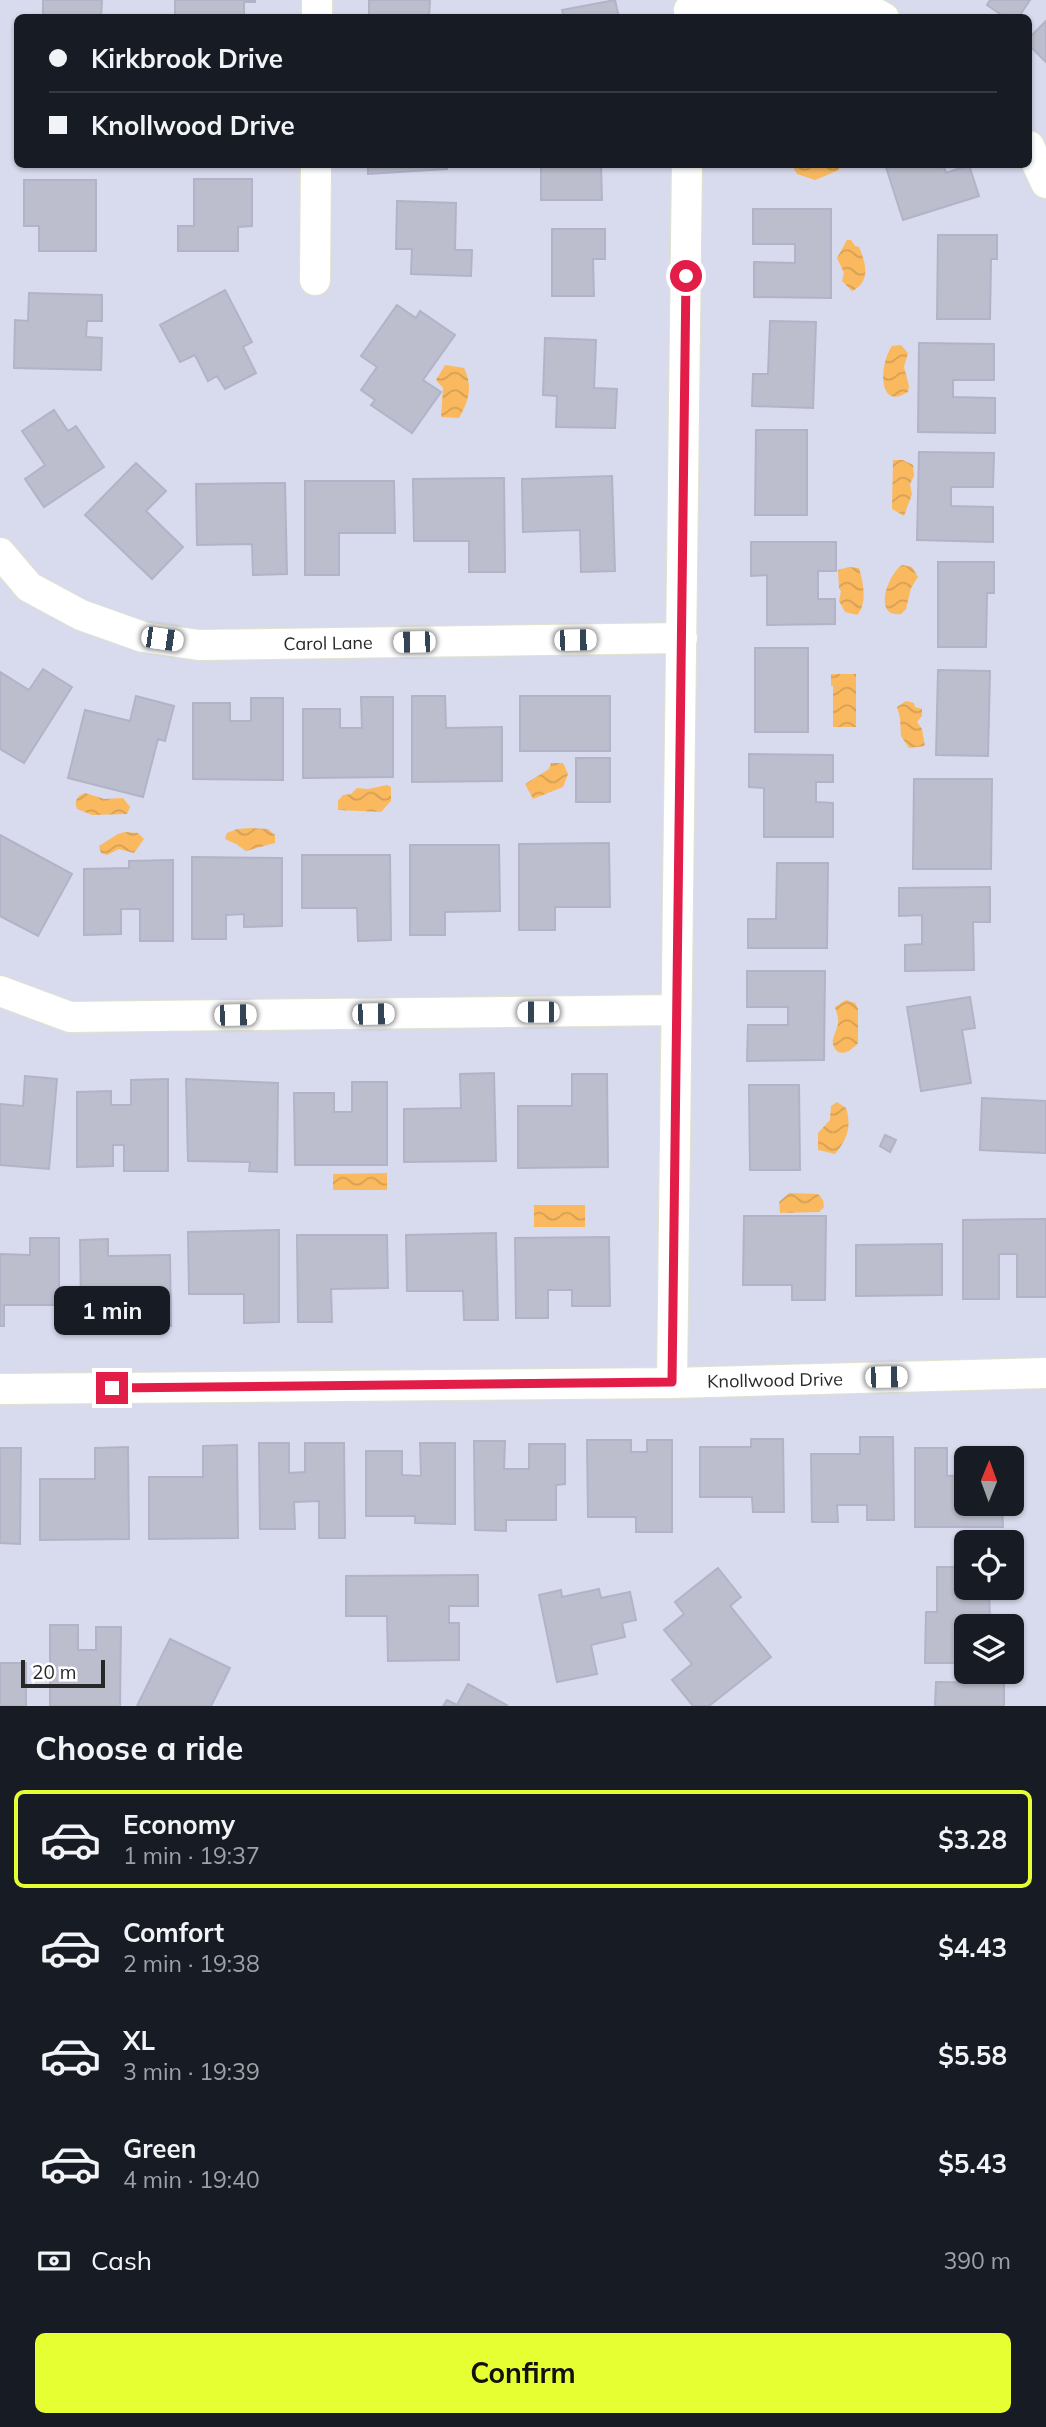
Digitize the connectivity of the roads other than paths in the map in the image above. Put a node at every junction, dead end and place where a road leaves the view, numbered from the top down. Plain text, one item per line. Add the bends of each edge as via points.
1 (689, 9) edge
2 (846, 14) edge
3 (1032, 152) edge
4 (316, 168) edge
5 (687, 168) edge
6 (1046, 183) edge
7 (315, 280) dead end
8 (0, 553) edge
9 (682, 638) junction
10 (0, 991) edge
11 (676, 1010) junction
12 (1046, 1373) edge
13 (672, 1382) junction
14 (0, 1389) edge

1 - 2 street
3 - 6 street
4 - 7 street
5 - 9 street
8 - 9 street, Carol Lane via 29,587 81,615 143,637 199,645
9 - 11 street
10 - 11 street via 70,1017
11 - 13 street
12 - 13 street, Knollwood Drive
13 - 14 street, Knollwood Drive

